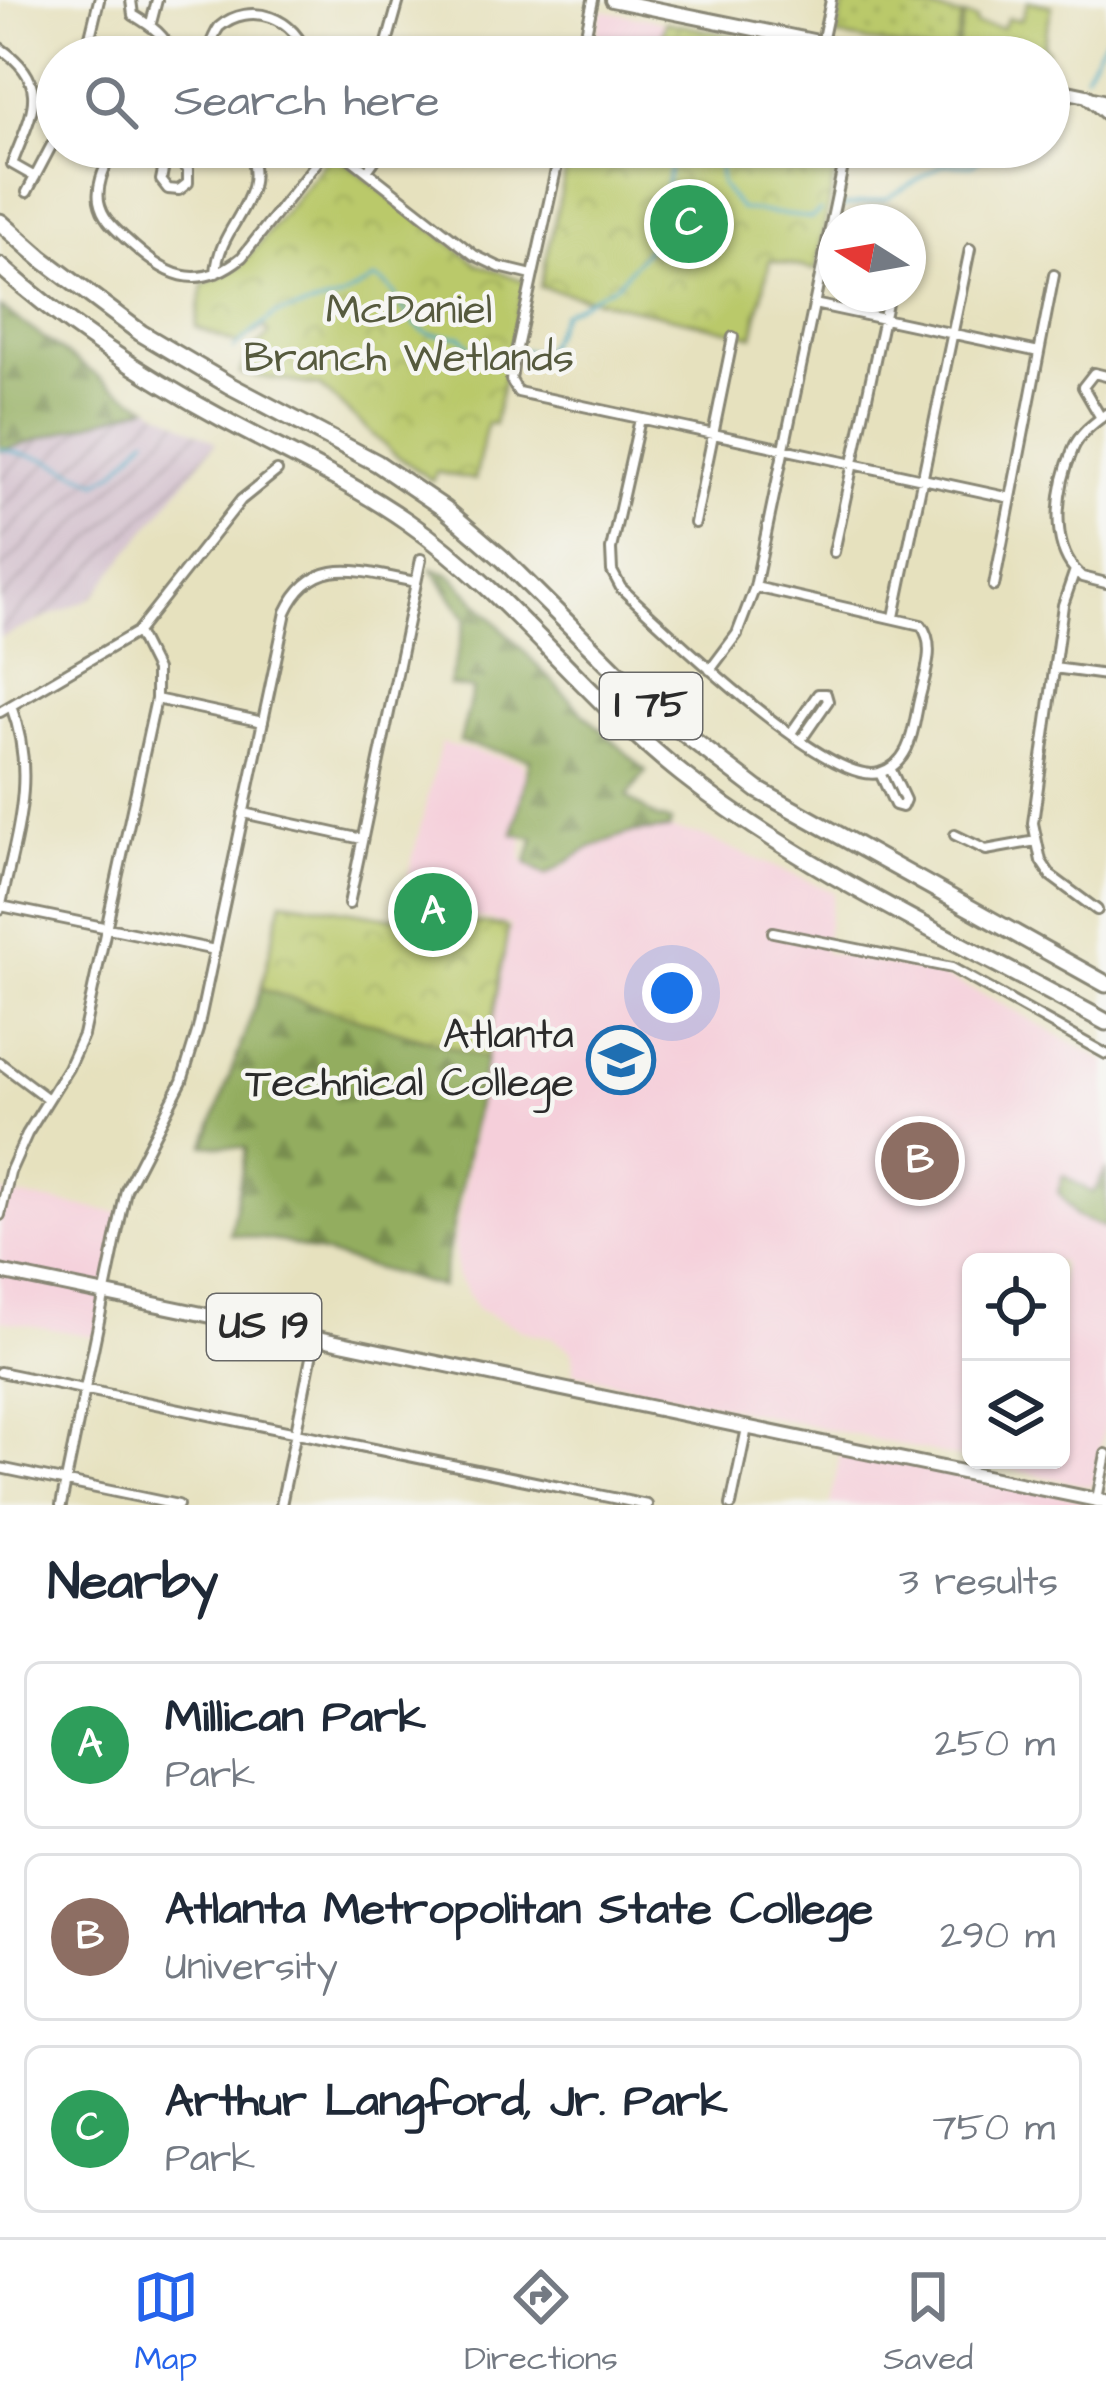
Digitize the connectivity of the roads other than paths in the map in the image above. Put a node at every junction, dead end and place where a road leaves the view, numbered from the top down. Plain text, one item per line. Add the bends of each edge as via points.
1 (99, 0) edge
2 (131, 0) edge
3 (157, 0) edge
4 (399, 0) edge
5 (593, 0) edge
6 (612, 0) edge
7 (831, 0) edge
8 (151, 23) junction
9 (90, 36) edge
10 (164, 36) edge
11 (214, 36) edge
12 (300, 36) edge
13 (389, 36) edge
14 (585, 36) edge
15 (794, 36) edge
16 (823, 36) edge
17 (0, 48) edge
18 (1070, 92) edge
19 (1088, 96) junction
20 (1106, 100) edge
21 (1106, 113) edge
22 (39, 168) edge
23 (107, 168) edge
24 (164, 168) edge
25 (186, 168) edge
26 (256, 168) edge
27 (315, 168) edge
28 (361, 168) edge
29 (370, 168) edge
30 (556, 168) edge
31 (843, 168) edge
32 (367, 172) junction
33 (34, 177) junction
34 (27, 192) dead end
35 (0, 222) edge
36 (970, 249) dead end
37 (0, 270) edge
38 (215, 273) junction
39 (1054, 274) dead end
40 (532, 275) junction
41 (814, 304) junction
42 (885, 312) edge
43 (884, 319) junction
44 (953, 334) junction
45 (733, 337) dead end
46 (1039, 352) junction
47 (1106, 376) edge
48 (1104, 416) edge
49 (640, 418) junction
50 (712, 434) junction
51 (782, 449) junction
52 (853, 464) junction
53 (277, 471) dead end
54 (923, 479) junction
55 (1011, 498) junction
56 (695, 523) dead end
57 (834, 552) dead end
58 (421, 559) dead end
59 (1076, 570) junction
60 (416, 582) junction
61 (1106, 584) edge
62 (994, 586) dead end
63 (754, 587) junction
64 (894, 617) junction
65 (136, 632) junction
66 (1054, 668) junction
67 (710, 670) junction
68 (1106, 676) edge
69 (156, 699) junction
70 (11, 706) junction
71 (0, 712) edge
72 (263, 722) junction
73 (791, 733) junction
74 (801, 740) junction
75 (890, 768) junction
76 (880, 772) junction
77 (243, 814) junction
78 (956, 835) dead end
79 (362, 838) junction
80 (1036, 842) junction
81 (349, 904) dead end
82 (0, 908) edge
83 (1097, 910) dead end
84 (108, 928) junction
85 (773, 932) dead end
86 (215, 950) junction
87 (1106, 984) edge
88 (1106, 1022) edge
89 (1106, 1054) edge
90 (0, 1064) edge
91 (48, 1099) junction
92 (0, 1215) edge
93 (0, 1272) edge
94 (104, 1294) junction
95 (315, 1338) junction
96 (0, 1372) edge
97 (85, 1390) junction
98 (747, 1428) junction
99 (295, 1434) junction
100 (1106, 1454) edge
101 (0, 1468) edge
102 (66, 1482) junction
103 (1100, 1502) edge
104 (62, 1505) edge
105 (178, 1505) edge
106 (281, 1505) edge
107 (647, 1505) edge
108 (731, 1505) edge

1 - 9 street
2 - 8 street via 133,15
3 - 8 street
4 - 13 street
5 - 14 street
6 - 15 main road
7 - 16 street
8 - 10 street
11 - 12 street via 237,15 258,10 287,20
17 - 33 street via 31,78 36,102 12,164
18 - 19 main road
19 - 20 street
19 - 21 main road
22 - 33 street
23 - 38 street via 98,192 113,228 174,274
24 - 25 street via 161,180 178,190 188,183
26 - 38 street
27 - 38 street via 242,257
28 - 32 street
29 - 32 street
30 - 40 street
31 - 41 street
32 - 40 street via 474,255
33 - 34 street
35 - 87 highway, I 75 via 141,333 445,509 660,715 758,790
36 - 44 street
37 - 88 highway, I 75 via 161,384 423,533 645,744 732,811
39 - 46 street
40 - 49 street via 511,380 518,392
41 - 43 street
41 - 51 street
42 - 43 street
43 - 44 street
43 - 52 street
44 - 46 street
44 - 54 street
45 - 50 street
46 - 55 street
47 - 48 street via 1094,373 1083,387
48 - 59 street via 1073,448 1058,516 1057,539
49 - 50 street
49 - 67 street via 612,572
50 - 51 street
50 - 56 street
51 - 52 street
51 - 63 street
52 - 54 street
52 - 57 street
53 - 65 street via 241,500
54 - 55 street
54 - 64 street
55 - 62 street
58 - 60 street
59 - 61 street
59 - 66 street
60 - 72 street via 343,569 303,585 286,613
60 - 79 street
63 - 64 street
63 - 67 street via 737,634
64 - 75 street via 921,625 930,645 911,742
65 - 69 street via 156,670
65 - 70 street
66 - 68 street
66 - 80 street
67 - 73 street
69 - 72 street
69 - 84 street
70 - 71 street
70 - 82 street via 26,779
72 - 77 street
73 - 74 street
73 - 74 street via 826,694
74 - 76 street via 848,771
75 - 76 street
75 - 76 street via 902,807
77 - 79 street
77 - 86 street
78 - 80 street via 986,850
79 - 81 street
80 - 83 street via 1051,876
82 - 84 street
84 - 86 street
84 - 91 street via 82,1035
85 - 89 street via 952,968
86 - 94 street via 185,1073 126,1190
90 - 91 street
91 - 92 street via 10,1172
93 - 94 main road, US 19
94 - 95 main road, US 19
94 - 97 street
95 - 98 main road, US 19
95 - 99 street
96 - 97 street
97 - 99 street
97 - 102 street
98 - 103 main road, US 19
98 - 108 street
99 - 106 street
99 - 107 street
100 - 103 street
101 - 102 street
102 - 104 street
102 - 105 street

